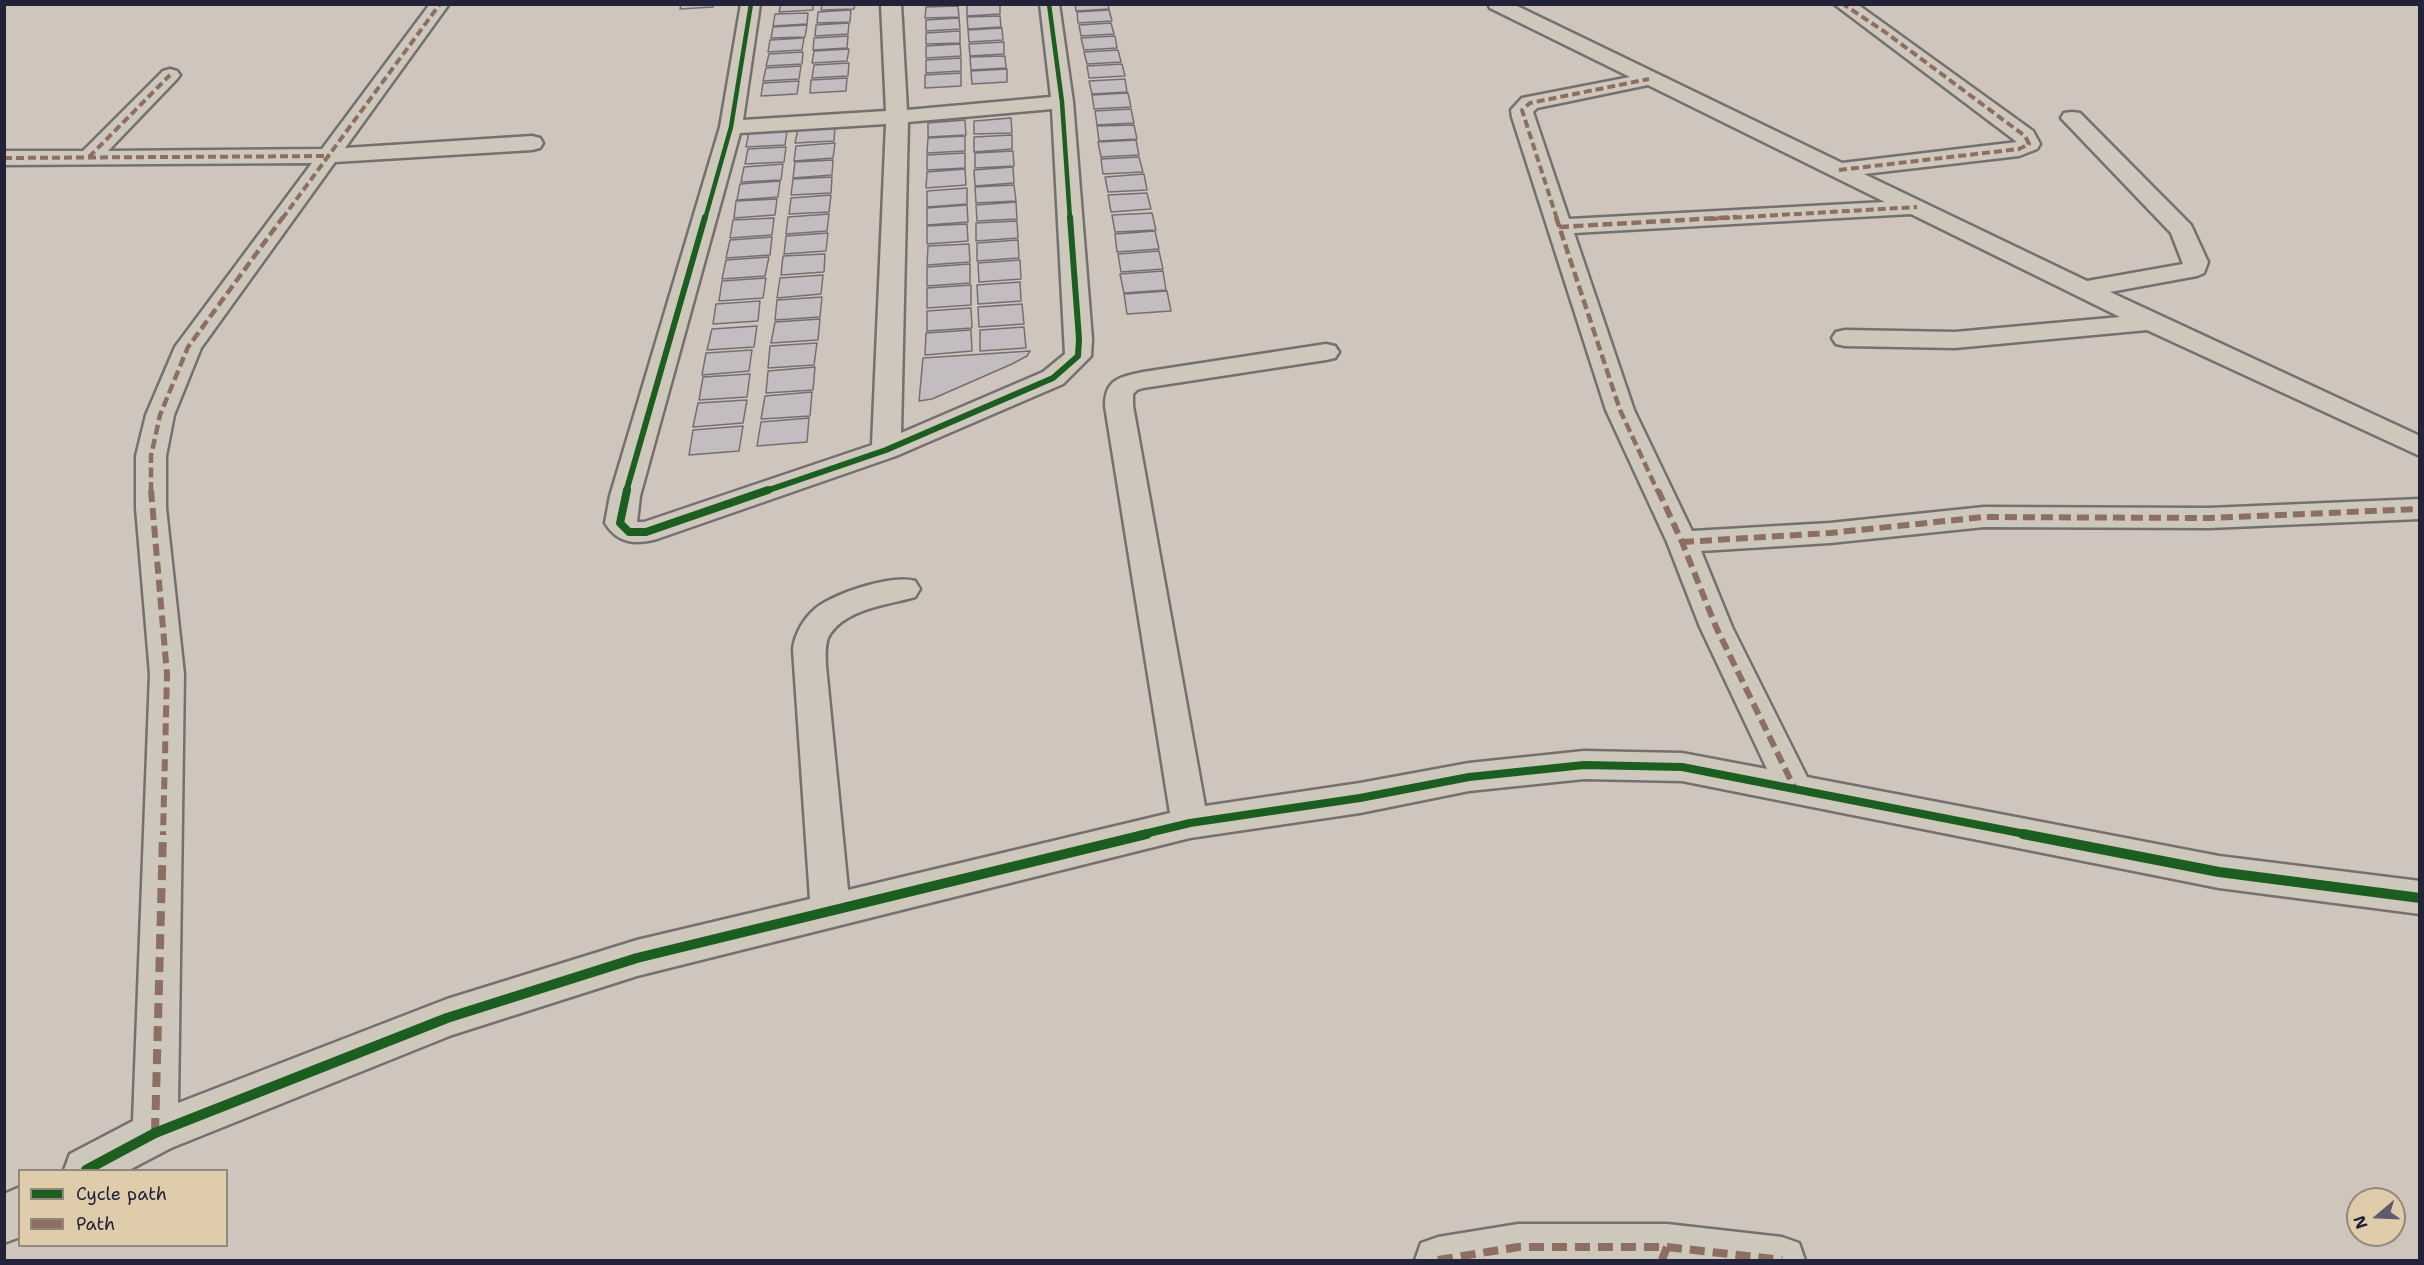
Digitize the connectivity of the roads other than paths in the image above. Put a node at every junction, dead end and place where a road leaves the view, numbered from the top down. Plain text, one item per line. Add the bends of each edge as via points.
1 (440, 4) edge
2 (751, 4) edge
3 (891, 4) edge
4 (1048, 4) edge
5 (1497, 4) edge
6 (1843, 4) edge
7 (170, 75) dead end
8 (1649, 79) junction
9 (1062, 102) junction
10 (897, 117) junction
11 (2072, 118) dead end
12 (731, 127) junction
13 (532, 143) dead end
14 (330, 156) junction
15 (89, 157) junction
16 (4, 158) edge
17 (1839, 170) junction
18 (1917, 207) junction
19 (1559, 227) junction
20 (2084, 289) junction
21 (2151, 322) junction
22 (1845, 338) dead end
23 (1326, 352) dead end
24 (2420, 447) edge
25 (886, 450) junction
26 (2420, 508) edge
27 (1682, 542) junction
28 (904, 589) dead end
29 (1795, 789) junction
30 (1190, 823) junction
31 (2420, 898) edge
32 (830, 911) junction
33 (155, 1133) junction
34 (88, 1169) edge
35 (18, 1211) edge
36 (4, 1220) edge
37 (1664, 1254) edge
38 (1438, 1260) edge
39 (1782, 1260) edge

1 - 14 street
2 - 12 street
3 - 10 street
4 - 9 street
5 - 8 street
6 - 17 street via 2025,136 2029,144 2019,149
7 - 15 street
8 - 17 street
8 - 19 street via 1530,103 1522,110
9 - 10 street
9 - 25 street via 1078,356 1053,378
10 - 12 street
10 - 25 street
11 - 20 street via 2169,214 2182,230 2196,262 2195,268 2188,271
12 - 25 street via 628,484 620,524 629,532 646,532
13 - 14 street
14 - 15 street
14 - 33 street via 188,347 160,415 151,456 151,508 167,674
15 - 16 street
17 - 18 street
18 - 19 street
18 - 20 street
19 - 27 street via 1620,410
20 - 21 street
21 - 22 street via 1955,340
21 - 24 street
23 - 30 street via 1143,380 1127,384 1119,393
26 - 27 street via 2208,518 1984,517 1830,533
27 - 29 street via 1716,627
28 - 32 street via 861,599 831,613 812,636 809,656
29 - 30 street via 1682,767 1584,765 1469,777
29 - 31 street via 2219,872
30 - 32 street
32 - 33 street via 637,958 447,1018
33 - 34 street
35 - 36 street
37 - 38 street via 1518,1246
37 - 39 street

